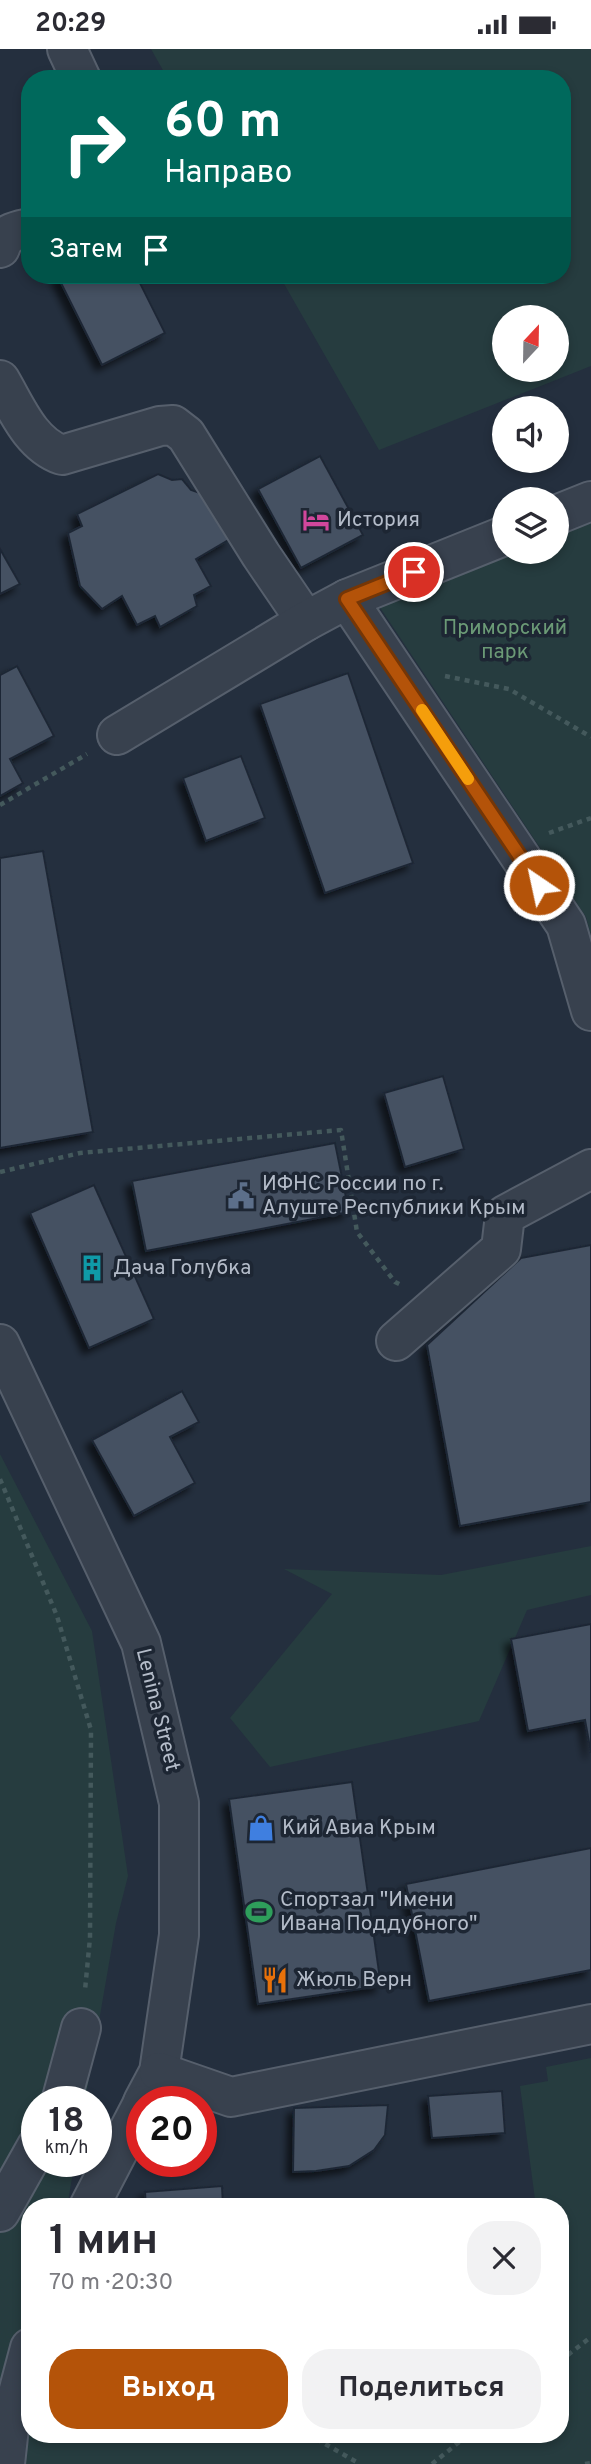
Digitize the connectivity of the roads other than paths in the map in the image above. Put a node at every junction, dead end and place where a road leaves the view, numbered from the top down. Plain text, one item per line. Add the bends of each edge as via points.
1 (67, 49) edge
2 (77, 70) edge
3 (21, 230) edge
4 (0, 248) edge
5 (0, 380) edge
6 (591, 501) edge
7 (569, 510) edge
8 (492, 541) edge
9 (347, 599) junction
10 (306, 621) junction
11 (117, 735) road end
12 (591, 1011) edge
13 (591, 1169) edge
14 (396, 1341) dead end
15 (0, 1344) edge
16 (591, 2024) edge
17 (81, 2028) road end
18 (65, 2086) edge
19 (149, 2086) edge
20 (217, 2096) edge
21 (126, 2136) edge
22 (21, 2175) edge
23 (94, 2198) edge
24 (0, 2212) edge
25 (21, 2382) edge
26 (5, 2464) edge

1 - 2 street
3 - 4 street via 11,232
5 - 10 street via 37,441 62,455 160,426 173,425 186,435
6 - 7 street
8 - 9 street
9 - 10 street
9 - 12 street via 566,925
10 - 11 street
13 - 14 street via 505,1215 501,1249
15 - 19 street, Lenina Street via 141,1643 179,1803 179,1935
16 - 20 street
17 - 18 street
21 - 23 street, Lenina Street
22 - 24 street
25 - 26 street

